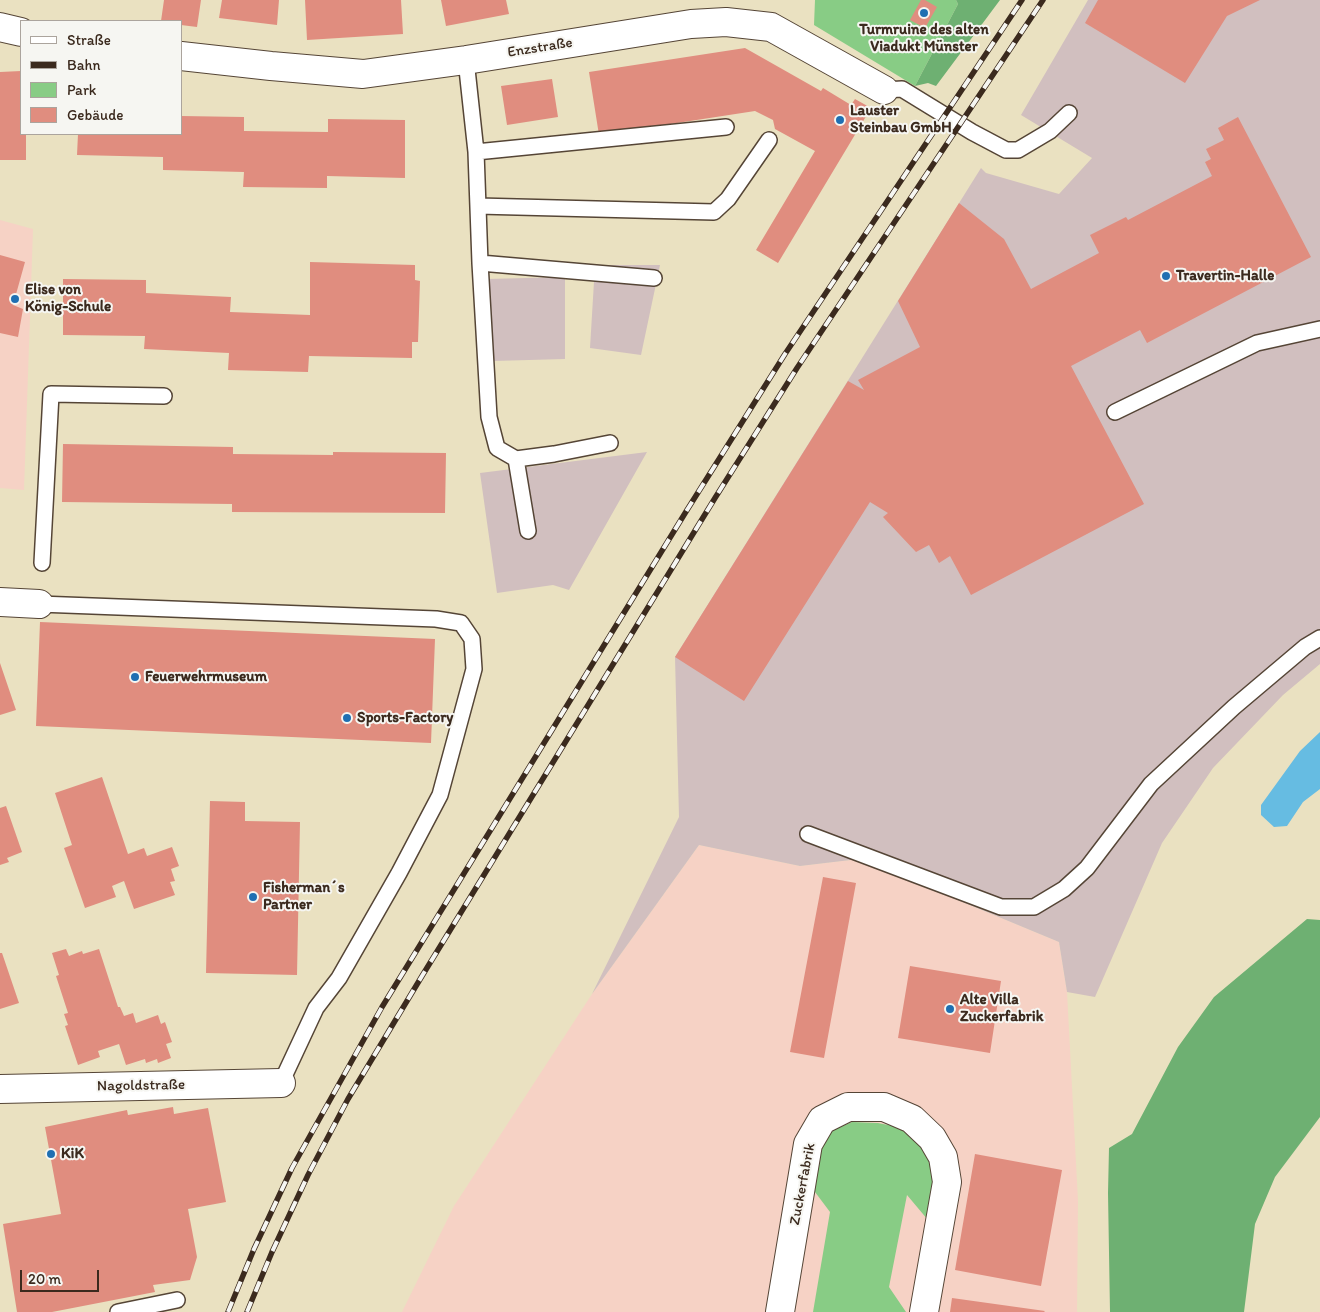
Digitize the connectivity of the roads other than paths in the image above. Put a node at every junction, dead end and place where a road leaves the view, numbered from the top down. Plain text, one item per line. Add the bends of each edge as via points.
1 (0, 28) edge
2 (20, 32) edge
3 (182, 56) edge
4 (466, 60) junction
5 (884, 90) joint
6 (1069, 113) dead end
7 (726, 127) dead end
8 (769, 140) dead end
9 (476, 152) junction
10 (478, 206) junction
11 (480, 263) junction
12 (654, 278) dead end
13 (1320, 329) edge
14 (164, 396) dead end
15 (1115, 412) dead end
16 (610, 443) dead end
17 (516, 459) junction
18 (528, 531) dead end
19 (42, 563) dead end
20 (0, 602) edge
21 (39, 604) joint
22 (1320, 638) edge
23 (808, 834) dead end
24 (282, 1083) joint
25 (0, 1089) edge
26 (177, 1300) dead end
27 (118, 1312) edge
28 (780, 1312) edge
29 (924, 1312) edge

1 - 2 street
3 - 4 street, Enzstraße via 362,74
4 - 5 street, Enzstraße via 691,24 726,22 771,27
4 - 9 lane
5 - 6 lane via 902,89 1006,150 1018,150 1050,131
7 - 9 lane
8 - 10 lane via 728,199 714,212
9 - 10 lane
10 - 11 lane
11 - 12 lane
11 - 17 lane via 489,417 497,448
13 - 15 lane via 1257,343
14 - 19 lane via 51,394
16 - 17 lane
17 - 18 lane
20 - 21 street
21 - 24 lane via 436,619 461,623 472,639 474,669 440,795 339,978 316,1008
22 - 23 lane via 1234,707 1151,784 1086,868 1064,889 1034,907 1001,907
24 - 25 street, Nagoldstraße
26 - 27 lane
28 - 29 street, Zuckerfabrik via 808,1144 822,1120 848,1107 884,1107 912,1119 932,1138 943,1157 946,1182

